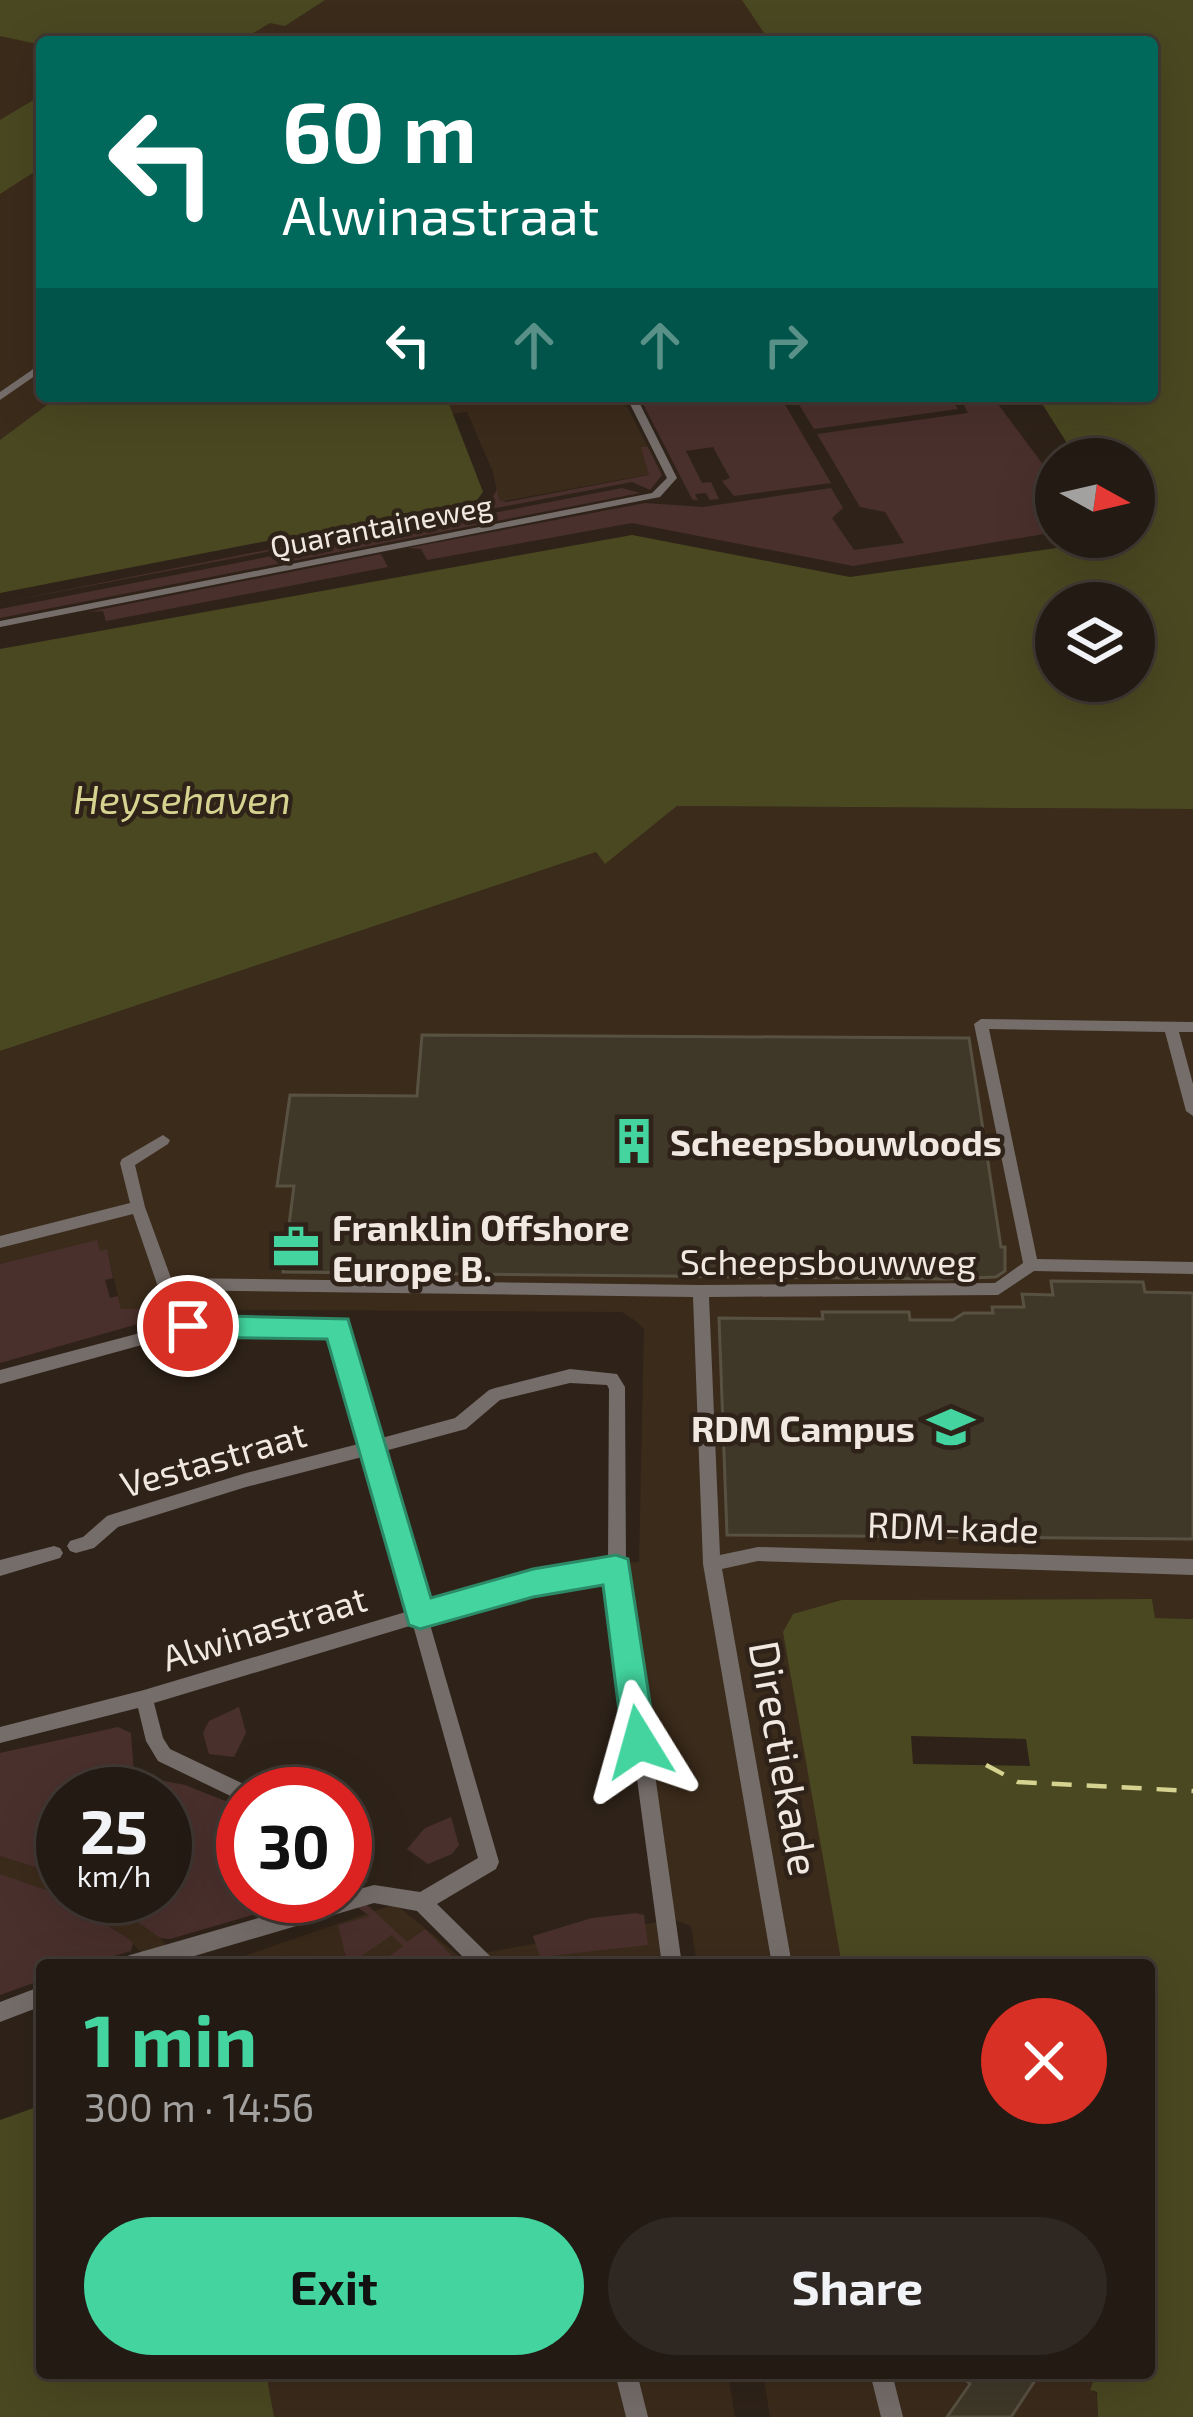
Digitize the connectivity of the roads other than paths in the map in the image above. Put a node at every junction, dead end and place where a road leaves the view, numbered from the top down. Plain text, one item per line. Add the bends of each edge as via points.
1 (36, 370) edge
2 (0, 397) edge
3 (634, 402) edge
4 (0, 624) edge
5 (1171, 1027) junction
6 (1193, 1027) edge
7 (1193, 1111) edge
8 (163, 1140) dead end
9 (138, 1207) junction
10 (0, 1242) edge
11 (1031, 1265) junction
12 (1193, 1268) edge
13 (701, 1291) junction
14 (0, 1377) edge
15 (375, 1446) junction
16 (76, 1546) dead end
17 (54, 1552) dead end
18 (712, 1564) junction
19 (1193, 1567) edge
20 (0, 1568) edge
21 (616, 1569) junction
22 (420, 1615) junction
23 (144, 1698) junction
24 (0, 1735) edge
25 (216, 1780) edge
26 (422, 1902) junction
27 (151, 1959) edge
28 (479, 1959) edge
29 (671, 1959) edge
30 (781, 1959) edge
31 (36, 1998) edge
32 (0, 2012) edge
33 (628, 2379) edge
34 (882, 2379) edge
35 (638, 2417) edge
36 (892, 2417) edge

1 - 2 street
3 - 4 street, Quarantaineweg via 672,478 656,495
5 - 6 street
5 - 7 street
5 - 11 street, Scheepsbouwweg via 981,1024
8 - 9 street, Scheepsbouwweg via 127,1163
9 - 10 street
9 - 13 street, Scheepsbouwweg via 165,1283
11 - 12 street
11 - 13 street, Scheepsbouwweg via 998,1289
13 - 18 street, Directiekade
14 - 15 street via 188,1326 338,1328
15 - 16 street, Vestastraat via 113,1521
15 - 21 street, Vestastraat via 460,1424 495,1395 570,1376 607,1377 617,1387
15 - 22 street
17 - 20 street
18 - 19 street, RDM-kade via 758,1554
18 - 30 street, Directiekade
21 - 22 street, Alwinastraat
21 - 29 street
22 - 23 street, Alwinastraat
22 - 26 street via 489,1862
23 - 24 street, Alwinastraat
23 - 25 street via 164,1755
26 - 27 street via 374,1894
26 - 28 street
31 - 32 street
33 - 35 street
34 - 36 street

